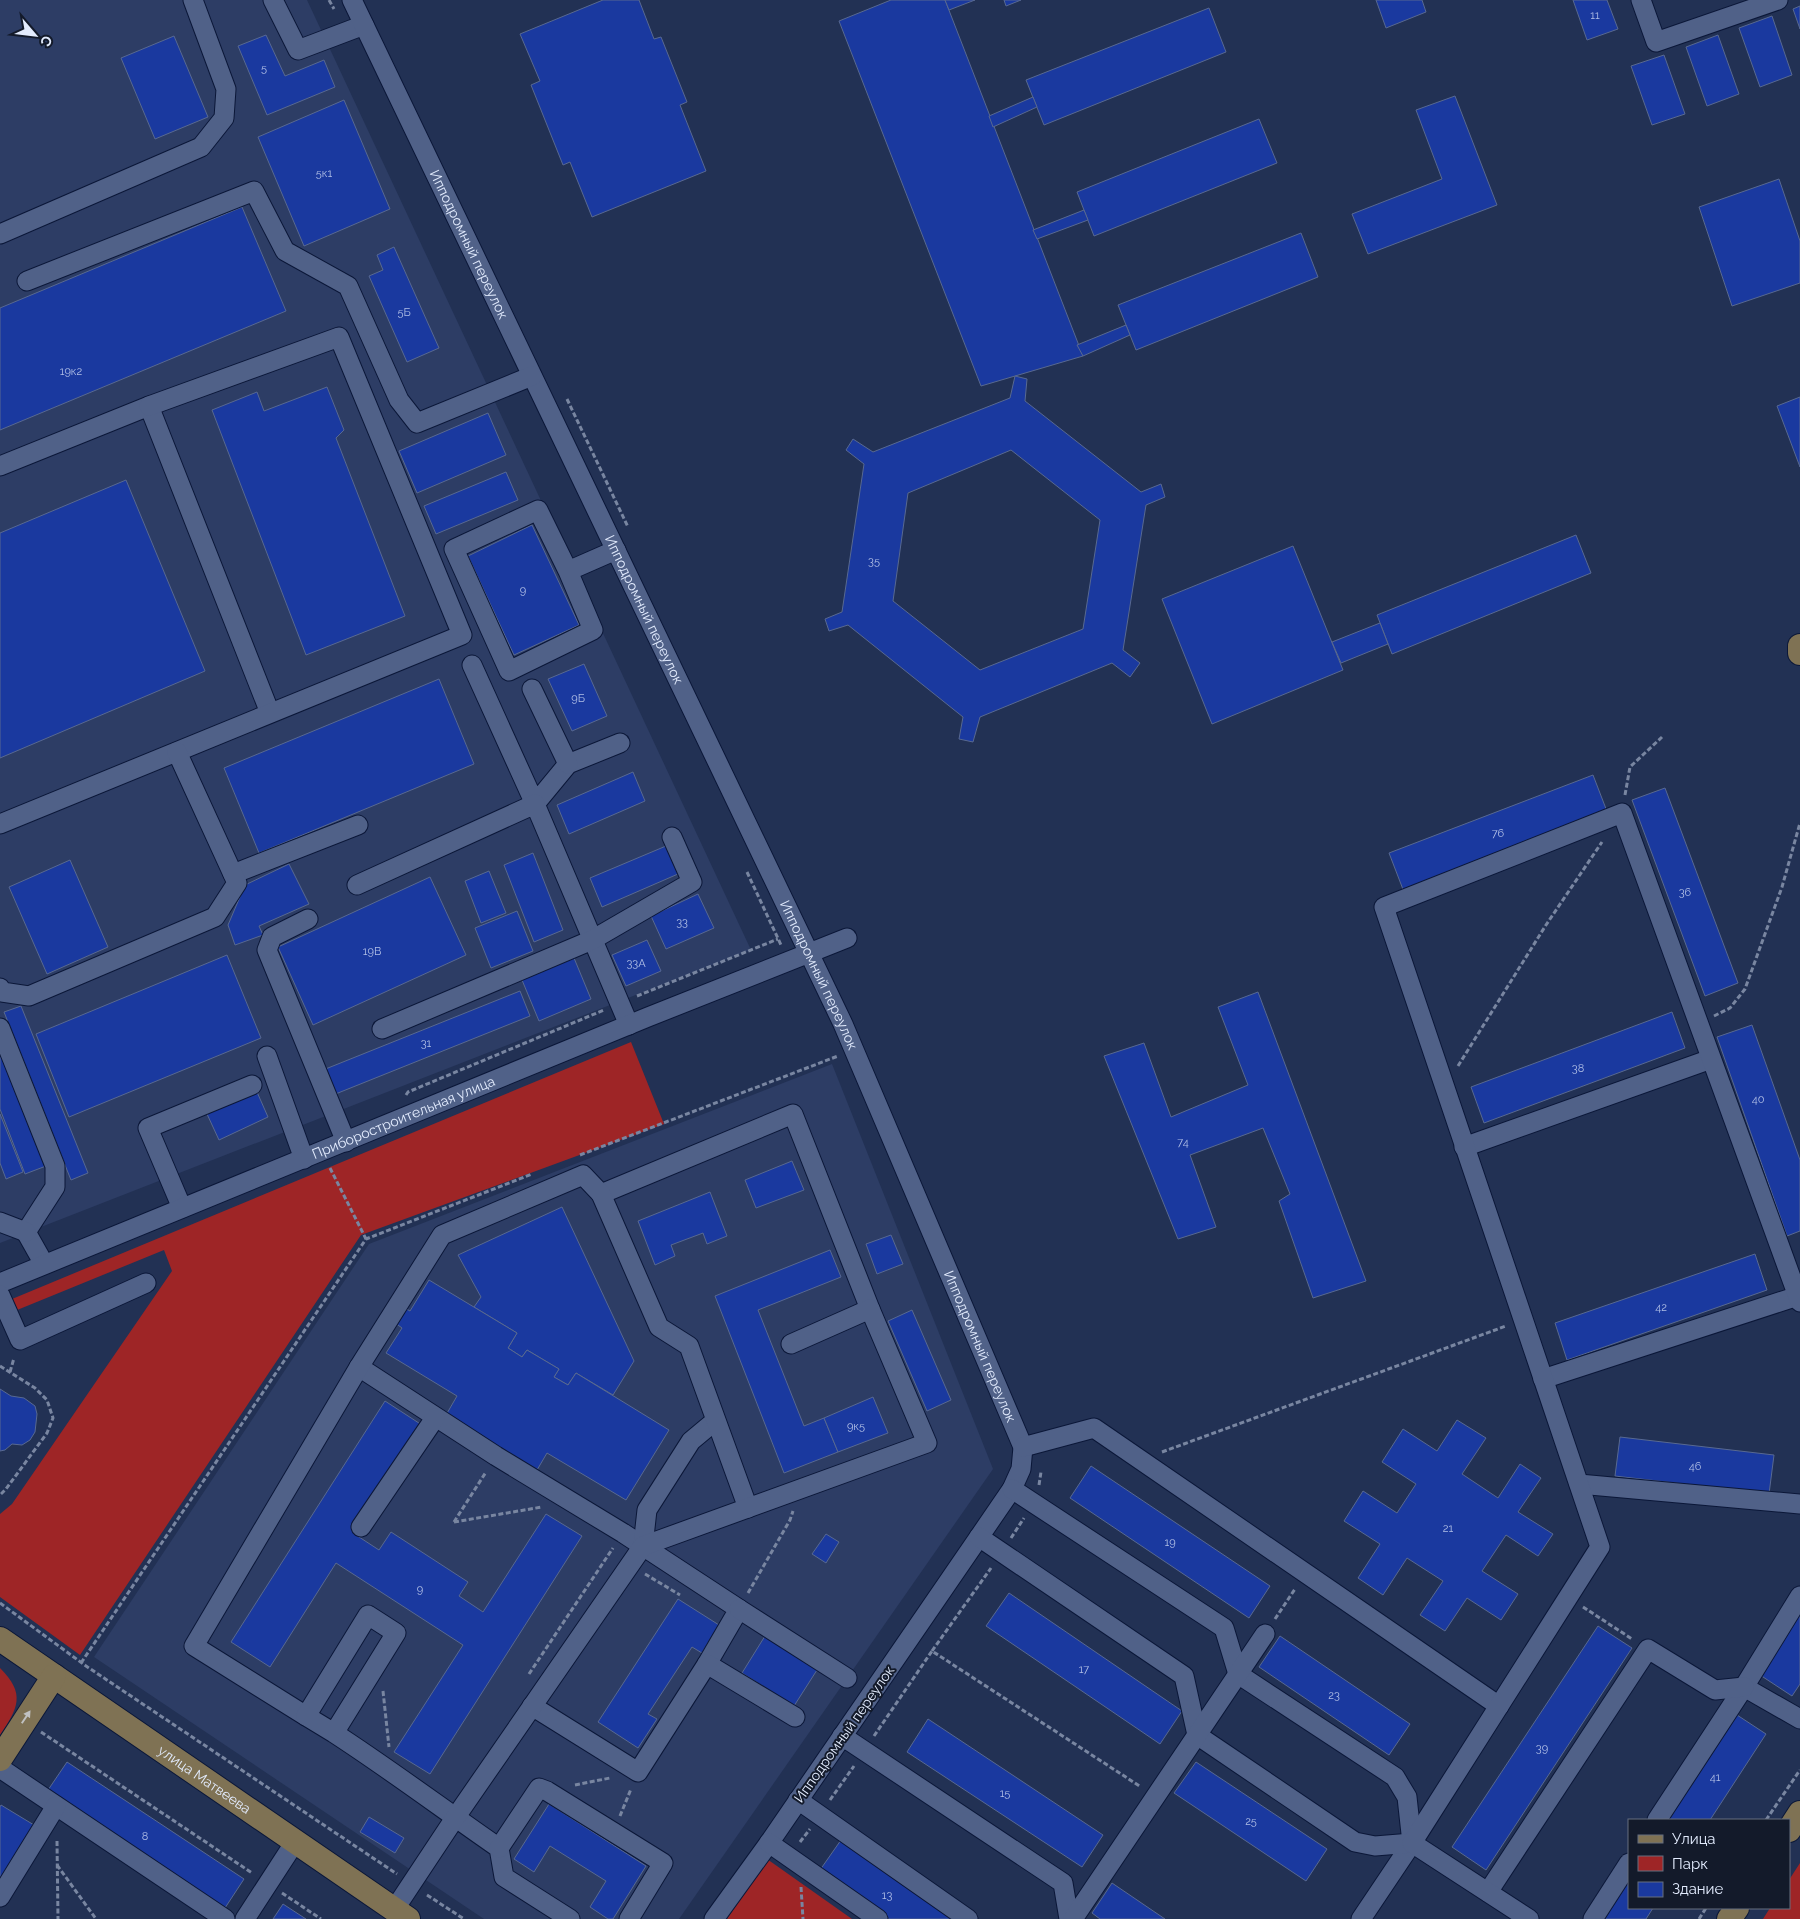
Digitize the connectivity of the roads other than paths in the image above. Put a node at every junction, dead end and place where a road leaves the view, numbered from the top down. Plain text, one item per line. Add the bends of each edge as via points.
1 (193, 0) edge
2 (273, 0) edge
3 (352, 0) edge
4 (1641, 0) edge
5 (1778, 0) edge
6 (364, 26) junction
7 (0, 234) edge
8 (27, 281) dead end
9 (532, 376) junction
10 (150, 406) junction
11 (0, 466) edge
12 (616, 550) junction
13 (568, 571) junction
14 (1800, 646) edge
15 (1800, 653) edge
16 (472, 665) dead end
17 (532, 689) dead end
18 (270, 713) junction
19 (620, 743) dead end
20 (177, 752) junction
21 (568, 764) junction
22 (534, 804) junction
23 (0, 824) edge
24 (358, 825) dead end
25 (672, 837) dead end
26 (233, 874) junction
27 (357, 885) dead end
28 (308, 919) dead end
29 (847, 938) dead end
30 (592, 940) junction
31 (809, 954) junction
32 (0, 988) edge
33 (629, 1025) junction
34 (0, 1028) edge
35 (382, 1029) dead end
36 (267, 1056) dead end
37 (1711, 1059) junction
38 (252, 1085) dead end
39 (346, 1142) junction
40 (1464, 1147) junction
41 (313, 1155) junction
42 (601, 1194) junction
43 (182, 1208) junction
44 (0, 1222) edge
45 (26, 1232) junction
46 (44, 1264) junction
47 (0, 1283) edge
48 (146, 1283) dead end
49 (0, 1295) edge
50 (1799, 1299) edge
51 (870, 1309) junction
52 (791, 1344) dead end
53 (358, 1367) junction
54 (1543, 1379) junction
55 (435, 1418) junction
56 (715, 1421) junction
57 (1023, 1447) junction
58 (1579, 1484) junction
59 (1012, 1489) junction
60 (1800, 1504) edge
61 (748, 1508) junction
62 (361, 1528) dead end
63 (979, 1537) junction
64 (643, 1546) junction
65 (1800, 1596) edge
66 (739, 1609) junction
67 (1265, 1634) road end
68 (0, 1639) edge
69 (707, 1664) junction
70 (1238, 1674) junction
71 (54, 1676) junction
72 (847, 1678) dead end
73 (1744, 1687) junction
74 (532, 1706) junction
75 (1498, 1706) junction
76 (306, 1716) junction
77 (795, 1717) dead end
78 (1800, 1719) edge
79 (334, 1733) junction
80 (1197, 1735) junction
81 (842, 1736) junction
82 (0, 1758) edge
83 (0, 1768) edge
84 (798, 1800) junction
85 (56, 1806) junction
86 (1800, 1813) edge
87 (455, 1818) junction
88 (1658, 1819) edge
89 (1790, 1828) edge
90 (295, 1842) junction
91 (1412, 1843) junction
92 (500, 1848) junction
93 (776, 1848) junction
94 (1628, 1865) edge
95 (1488, 1892) junction
96 (0, 1897) edge
97 (401, 1914) edge
98 (225, 1919) edge
99 (245, 1919) edge
100 (570, 1919) edge
101 (629, 1919) edge
102 (714, 1919) edge
103 (878, 1919) edge
104 (968, 1919) edge
105 (1069, 1919) edge
106 (1074, 1919) edge
107 (1361, 1919) edge
108 (1529, 1919) edge
109 (1592, 1919) edge

1 - 7 street via 226,88 224,118 200,147
2 - 6 street via 298,50
3 - 6 street, Ипподромный переулок
4 - 5 street via 1656,42
6 - 9 street, Ипподромный переулок
8 - 9 street via 254,191 285,251 348,286 399,400 418,423
9 - 12 street, Ипподромный переулок
10 - 11 street
10 - 18 street
10 - 18 street via 339,337 462,635
12 - 13 street
12 - 31 street, Ипподромный переулок
13 - 13 street via 538,510 454,549 509,671 593,630
14 - 15 main road
16 - 22 street
17 - 21 street
18 - 20 street
19 - 21 street
20 - 23 street
20 - 26 street
21 - 22 street
22 - 27 street
22 - 30 street
24 - 26 street
25 - 30 street via 692,882
26 - 32 street via 237,883 215,917 29,996 2,992
28 - 39 street via 272,937 267,950
29 - 31 street, Приборостроительная улица
30 - 33 street
30 - 35 street
31 - 33 street, Приборостроительная улица
31 - 57 street, Ипподромный переулок via 858,1058
33 - 39 street, Приборостроительная улица
34 - 45 street via 55,1166 55,1187
36 - 41 street
37 - 40 street
37 - 40 street via 1622,813 1384,907
37 - 50 street
38 - 43 street via 148,1128
39 - 41 street, Приборостроительная улица
40 - 54 street
41 - 43 street, Приборостроительная улица
42 - 51 street via 793,1114
42 - 53 street via 584,1175 442,1235
42 - 56 street via 659,1326 689,1346
43 - 46 street, Приборостроительная улица
44 - 45 street
45 - 46 street
46 - 47 street, Приборостроительная улица
48 - 49 street via 20,1340
50 - 54 street
51 - 52 street
51 - 61 street via 927,1443
53 - 55 street
53 - 76 street via 194,1646
54 - 58 street
55 - 62 street
55 - 64 street
56 - 61 street
56 - 64 street via 691,1441 647,1510
57 - 59 street, Ипподромный переулок via 1021,1469
57 - 75 street via 1094,1428
58 - 60 street
58 - 75 street via 1600,1547
59 - 63 street, Ипподромный переулок
59 - 70 street via 1224,1628
61 - 64 street
63 - 80 street via 1184,1676
63 - 81 street, Ипподромный переулок
64 - 66 street
64 - 74 street
65 - 73 street
66 - 69 street
66 - 72 street
67 - 70 street
68 - 71 main road, улица Матвеева
69 - 74 street via 638,1772
69 - 77 street
70 - 80 street
70 - 91 street via 1395,1777 1407,1797
82 -> 71 main road
71 - 90 main road, улица Матвеева
73 - 78 street
73 - 88 street
73 - 95 street via 1716,1690 1648,1649
74 - 87 street
75 - 91 street
76 - 79 street
76 - 79 street via 368,1615 396,1632
79 - 87 street
80 - 91 street via 1355,1842 1375,1846
80 - 106 street
81 - 84 street, Ипподромный переулок
81 - 105 street via 1063,1883
83 - 85 street
84 - 93 street, Ипподромный переулок
84 - 104 street
85 - 96 street
85 - 98 street
86 - 89 main road
87 - 92 street
87 - 97 street via 412,1884
90 - 97 main road, улица Матвеева
90 - 99 street
91 - 95 street
91 - 107 street
92 - 100 street via 504,1877
92 - 101 street via 539,1788 663,1863
93 - 102 street, Ипподромный переулок
93 - 103 street
94 - 109 street
95 - 108 street

